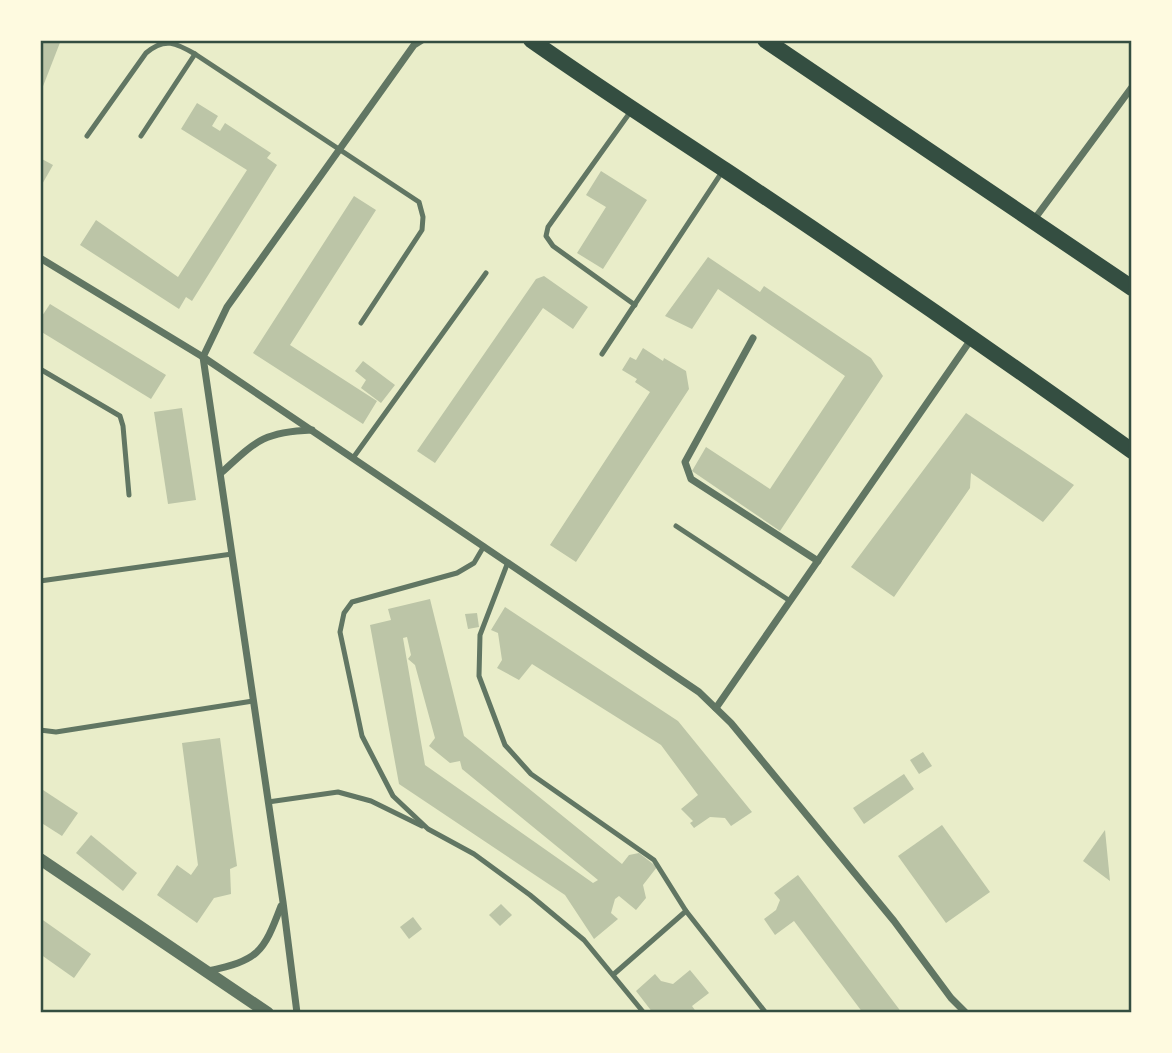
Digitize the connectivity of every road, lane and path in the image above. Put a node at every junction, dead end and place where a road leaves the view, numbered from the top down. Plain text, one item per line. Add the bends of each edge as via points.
1 (531, 40) edge
2 (765, 40) edge
3 (417, 42) edge
4 (195, 54) junction
5 (1132, 87) edge
6 (631, 111) junction
7 (87, 136) dead end
8 (141, 136) dead end
9 (339, 151) junction
10 (724, 170) junction
11 (1033, 222) junction
12 (40, 258) edge
13 (486, 273) dead end
14 (1132, 288) edge
15 (635, 305) junction
16 (361, 323) dead end
17 (972, 337) junction
18 (753, 338) dead end
19 (602, 354) dead end
20 (203, 357) junction
21 (40, 369) edge
22 (312, 430) junction
23 (1132, 451) edge
24 (353, 458) junction
25 (221, 473) junction
26 (129, 495) dead end
27 (676, 526) dead end
28 (484, 546) junction
29 (232, 554) junction
30 (818, 561) junction
31 (508, 562) junction
32 (40, 581) edge
33 (790, 601) junction
34 (253, 701) junction
35 (716, 708) junction
36 (40, 730) edge
37 (268, 802) junction
38 (428, 829) junction
39 (40, 859) edge
40 (283, 902) junction
41 (686, 911) junction
42 (208, 971) junction
43 (614, 974) junction
44 (268, 1013) edge
45 (296, 1013) edge
46 (644, 1013) edge
47 (766, 1013) edge
48 (966, 1013) edge

1 - 6 main road
2 - 11 main road
3 - 9 street
4 - 7 lane via 165,42 155,45
4 - 8 lane
4 - 9 lane
5 - 11 street
6 - 10 main road
6 - 15 lane via 548,226 546,236 553,246
9 - 16 lane via 419,202 423,216 422,230
9 - 20 street via 227,307
10 - 15 lane
10 - 17 main road
11 - 14 main road
12 - 20 street
13 - 24 lane
15 - 19 lane
17 - 23 main road
17 - 30 street
18 - 30 street via 685,462 686,470 691,479
20 - 22 street
20 - 25 street
21 - 26 lane via 120,416
22 - 24 street
22 - 25 street via 275,433
24 - 28 street
25 - 29 street
27 - 33 lane
28 - 31 street
28 - 38 lane via 474,563 457,573 352,602 340,632 362,736 393,796
29 - 32 lane
29 - 34 street
30 - 33 street
31 - 35 street
31 - 41 lane via 480,635 479,676 505,744 531,774 654,860
33 - 35 street
34 - 36 lane via 56,732
34 - 37 street
35 - 48 street
37 - 38 lane via 338,792 371,801
37 - 40 street
38 - 43 lane via 474,854 530,895 583,940
39 - 42 street
40 - 42 street via 260,951 241,963
40 - 45 street
41 - 43 lane
41 - 47 lane
42 - 44 street
43 - 46 lane

